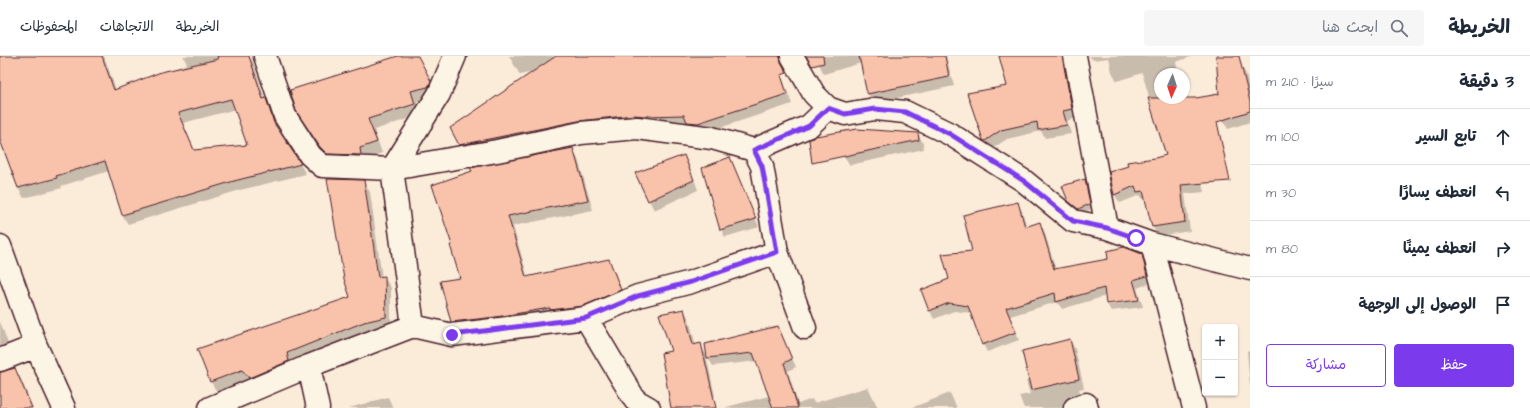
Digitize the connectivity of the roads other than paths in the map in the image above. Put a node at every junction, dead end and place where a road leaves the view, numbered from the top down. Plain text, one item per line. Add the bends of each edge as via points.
1 (265, 56) edge
2 (455, 56) edge
3 (792, 56) edge
4 (1075, 56) edge
5 (828, 108) junction
6 (754, 150) junction
7 (392, 169) junction
8 (1107, 228) junction
9 (1152, 244) junction
10 (0, 246) edge
11 (777, 252) junction
12 (1250, 269) edge
13 (586, 318) junction
14 (413, 326) junction
15 (805, 328) dead end
16 (36, 346) junction
17 (0, 360) edge
18 (309, 366) junction
19 (636, 405) edge
20 (64, 408) edge
21 (210, 408) edge
22 (318, 408) edge
23 (1075, 408) edge
24 (1087, 408) edge
25 (1194, 408) edge

1 - 7 street via 285,116 310,155 322,166
2 - 7 street via 439,94
3 - 5 street via 814,94
4 - 8 street
5 - 6 street via 809,126
5 - 8 street via 845,114 875,109 905,112 950,134 1024,181 1073,221
6 - 7 street via 712,138 637,128 581,133
6 - 11 street via 762,166
7 - 14 street
8 - 9 street
9 - 12 street
9 - 25 street
10 - 16 street
11 - 13 street via 691,282 638,296
11 - 15 street
13 - 14 street via 452,335
13 - 19 street
14 - 18 street
16 - 17 street
16 - 20 street
18 - 21 street
18 - 22 street
23 - 24 street via 1086,404

